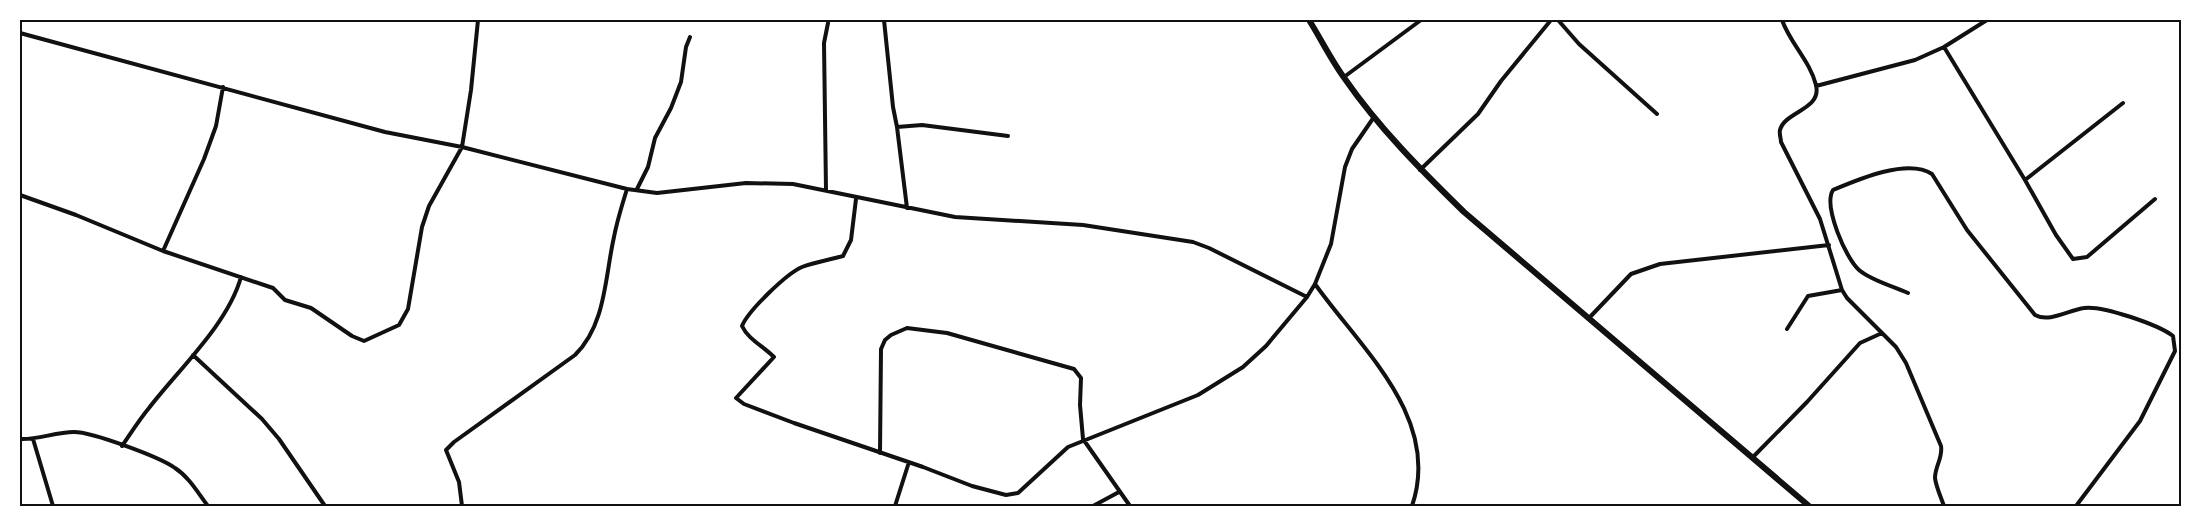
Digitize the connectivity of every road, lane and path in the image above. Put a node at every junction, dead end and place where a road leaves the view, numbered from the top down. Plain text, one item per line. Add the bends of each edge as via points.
1 (478, 20) edge
2 (884, 20) edge
3 (1309, 20) edge
4 (1421, 20) edge
5 (1551, 20) edge
6 (1558, 20) edge
7 (1782, 20) edge
8 (1987, 20) edge
9 (828, 23) dead end
10 (20, 33) edge
11 (690, 37) dead end
12 (1944, 47) junction
13 (1344, 78) junction
14 (1816, 86) junction
15 (224, 87) junction
16 (2123, 103) dead end
17 (1657, 114) dead end
18 (1374, 117) junction
19 (897, 127) junction
20 (1008, 136) dead end
21 (462, 146) junction
22 (1420, 170) junction
23 (2025, 180) junction
24 (627, 189) junction
25 (637, 189) junction
26 (826, 190) junction
27 (20, 194) edge
28 (856, 198) junction
29 (2155, 199) dead end
30 (908, 208) junction
31 (1829, 245) junction
32 (163, 251) junction
33 (241, 276) junction
34 (1315, 284) junction
35 (1842, 290) junction
36 (1908, 293) dead end
37 (1307, 298) junction
38 (1590, 317) junction
39 (1787, 329) dead end
40 (1882, 333) junction
41 (193, 355) junction
42 (20, 439) edge
43 (33, 439) junction
44 (1083, 439) junction
45 (122, 446) junction
46 (880, 453) junction
47 (1753, 457) junction
48 (909, 462) junction
49 (1119, 492) junction
50 (53, 506) edge
51 (208, 506) edge
52 (326, 506) edge
53 (462, 506) edge
54 (896, 506) edge
55 (1094, 506) edge
56 (1130, 506) edge
57 (1412, 506) edge
58 (1809, 506) edge
59 (1944, 506) edge
60 (2076, 506) edge

1 - 21 street
2 - 19 street
3 - 13 highway
4 - 13 street
5 - 22 street via 1478,114
6 - 17 street via 1579,44
7 - 14 street
8 - 12 street
9 - 26 street via 824,43
10 - 15 street
11 - 25 street via 681,82 655,138 648,167
12 - 14 street via 1915,60
12 - 23 street
13 - 18 highway
14 - 31 street via 1816,96 1810,104 1780,130 1781,142 1820,219
15 - 21 street via 385,132
15 - 32 street via 216,126 204,159
16 - 23 street
18 - 22 highway
18 - 34 street via 1352,149 1345,167 1331,244
19 - 20 street via 922,126
19 - 30 street
21 - 24 street
21 - 33 street via 428,206 412,298 399,325 364,341 310,308 284,300 273,288
22 - 38 highway via 1464,212
23 - 29 street via 2073,259 2087,256
24 - 25 street
24 - 53 street via 604,291 588,341 575,355 446,450 458,482
25 - 26 street via 657,193 746,182 793,184
26 - 28 street
27 - 32 street
28 - 30 street
28 - 46 street via 851,240 843,256 800,268 756,304 745,318 742,326 747,336 774,357 736,398 744,404
30 - 37 street via 954,217 1083,225 1193,242
31 - 35 street
31 - 38 street via 1660,264 1631,274
32 - 33 street
33 - 41 street via 238,288
34 - 37 street
34 - 57 street via 1386,377 1405,409 1419,455 1418,490
35 - 39 street via 1805,299
35 - 40 street via 1859,312
36 - 60 street via 1861,272 1848,258 1830,200 1834,190 1854,181 1897,170 1925,169 1932,174 1967,230 2035,315 2046,318 2089,308 2134,318 2174,336 2175,352 2140,420
37 - 44 street via 1266,346 1222,382 1198,395
38 - 47 highway
40 - 47 street via 1860,344
40 - 59 street via 1906,364 1941,446 1936,478
41 - 45 street
41 - 52 street via 280,439
42 - 43 street
43 - 45 street via 86,433
43 - 50 street
44 - 46 street via 1081,378 1074,369 947,333 907,328 891,335 881,349
44 - 48 street via 1068,447 1018,493 1012,494 998,494 972,486
44 - 49 street
45 - 51 street via 154,456 177,469
46 - 48 street
47 - 58 highway
48 - 54 street
49 - 55 street
49 - 56 street

